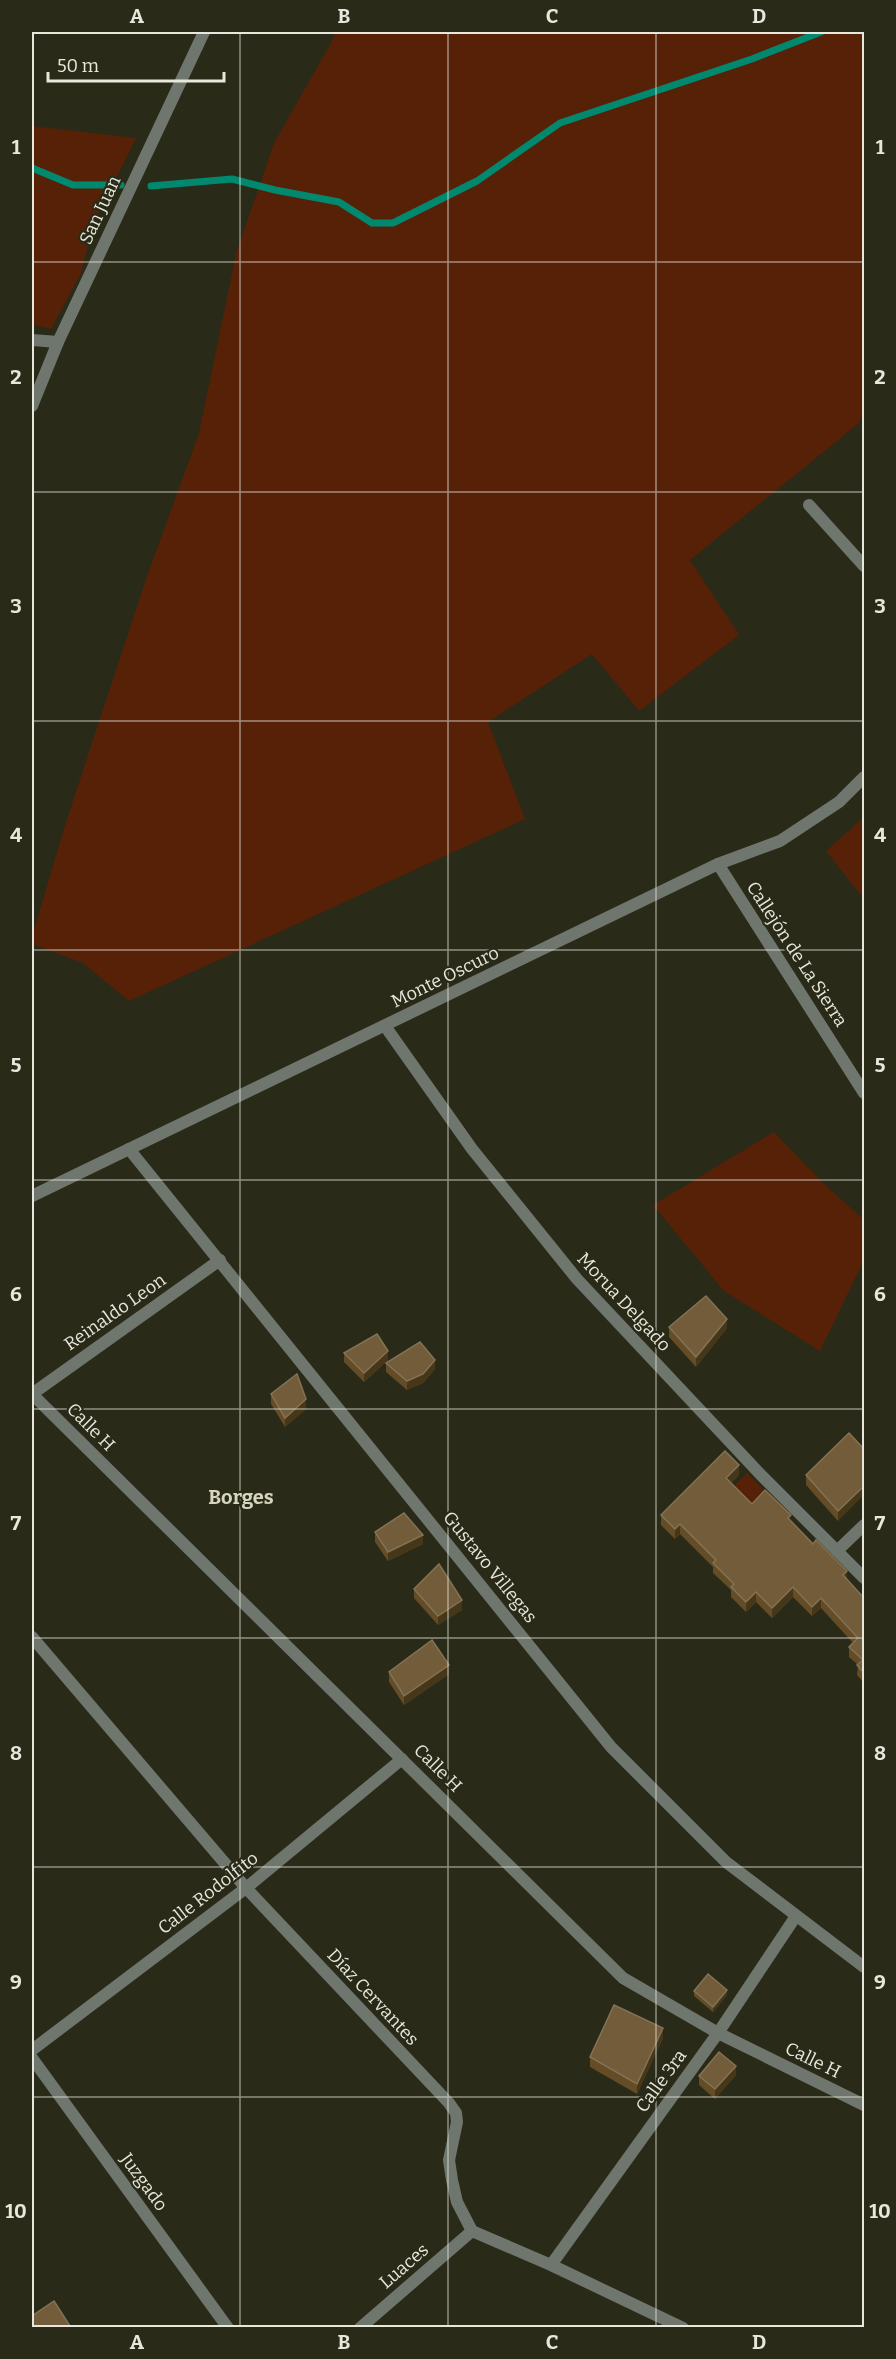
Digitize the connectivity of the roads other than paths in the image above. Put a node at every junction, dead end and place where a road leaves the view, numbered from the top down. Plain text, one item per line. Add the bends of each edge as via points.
1 (204, 32) edge
2 (32, 340) edge
3 (58, 342) junction
4 (32, 406) edge
5 (809, 505) dead end
6 (864, 566) edge
7 (864, 777) edge
8 (718, 864) junction
9 (386, 1026) junction
10 (864, 1093) edge
11 (129, 1149) junction
12 (32, 1196) edge
13 (220, 1260) junction
14 (32, 1394) edge
15 (864, 1525) edge
16 (837, 1551) junction
17 (864, 1578) edge
18 (32, 1637) edge
19 (402, 1759) junction
20 (246, 1887) junction
21 (796, 1916) junction
22 (864, 1967) edge
23 (718, 2033) junction
24 (32, 2050) edge
25 (32, 2058) edge
26 (864, 2105) edge
27 (472, 2231) junction
28 (551, 2265) junction
29 (228, 2328) edge
30 (360, 2328) edge
31 (683, 2328) edge

1 - 3 street, San Juan
2 - 3 street
3 - 4 street, San Juan
5 - 6 street
7 - 8 street, Monte Oscuro via 839,802 780,841
8 - 9 street, Monte Oscuro
8 - 10 street, Callejón de La Sierra
9 - 11 street, Monte Oscuro
9 - 16 street, Morua Delgado via 472,1149 577,1279
11 - 12 street, Monte Oscuro
11 - 13 street, Gustavo Villegas
13 - 14 street, Reinaldo Leon
13 - 21 street, Gustavo Villegas via 611,1747 726,1863
14 - 19 street, Calle H
15 - 16 street
16 - 17 street, Morua Delgado
18 - 20 street, Díaz Cervantes
19 - 20 street, Calle Rodolfito
19 - 23 street, Calle H via 623,1978
20 - 24 street, Calle Rodolfito
20 - 27 street, Díaz Cervantes via 456,2113 449,2160 457,2202
21 - 22 street, Gustavo Villegas
21 - 23 street, Calle 3ra
23 - 26 street, Calle H
23 - 28 street, Calle 3ra
25 - 29 street, Juzgado
27 - 28 street
27 - 30 street, Luaces
28 - 31 street

